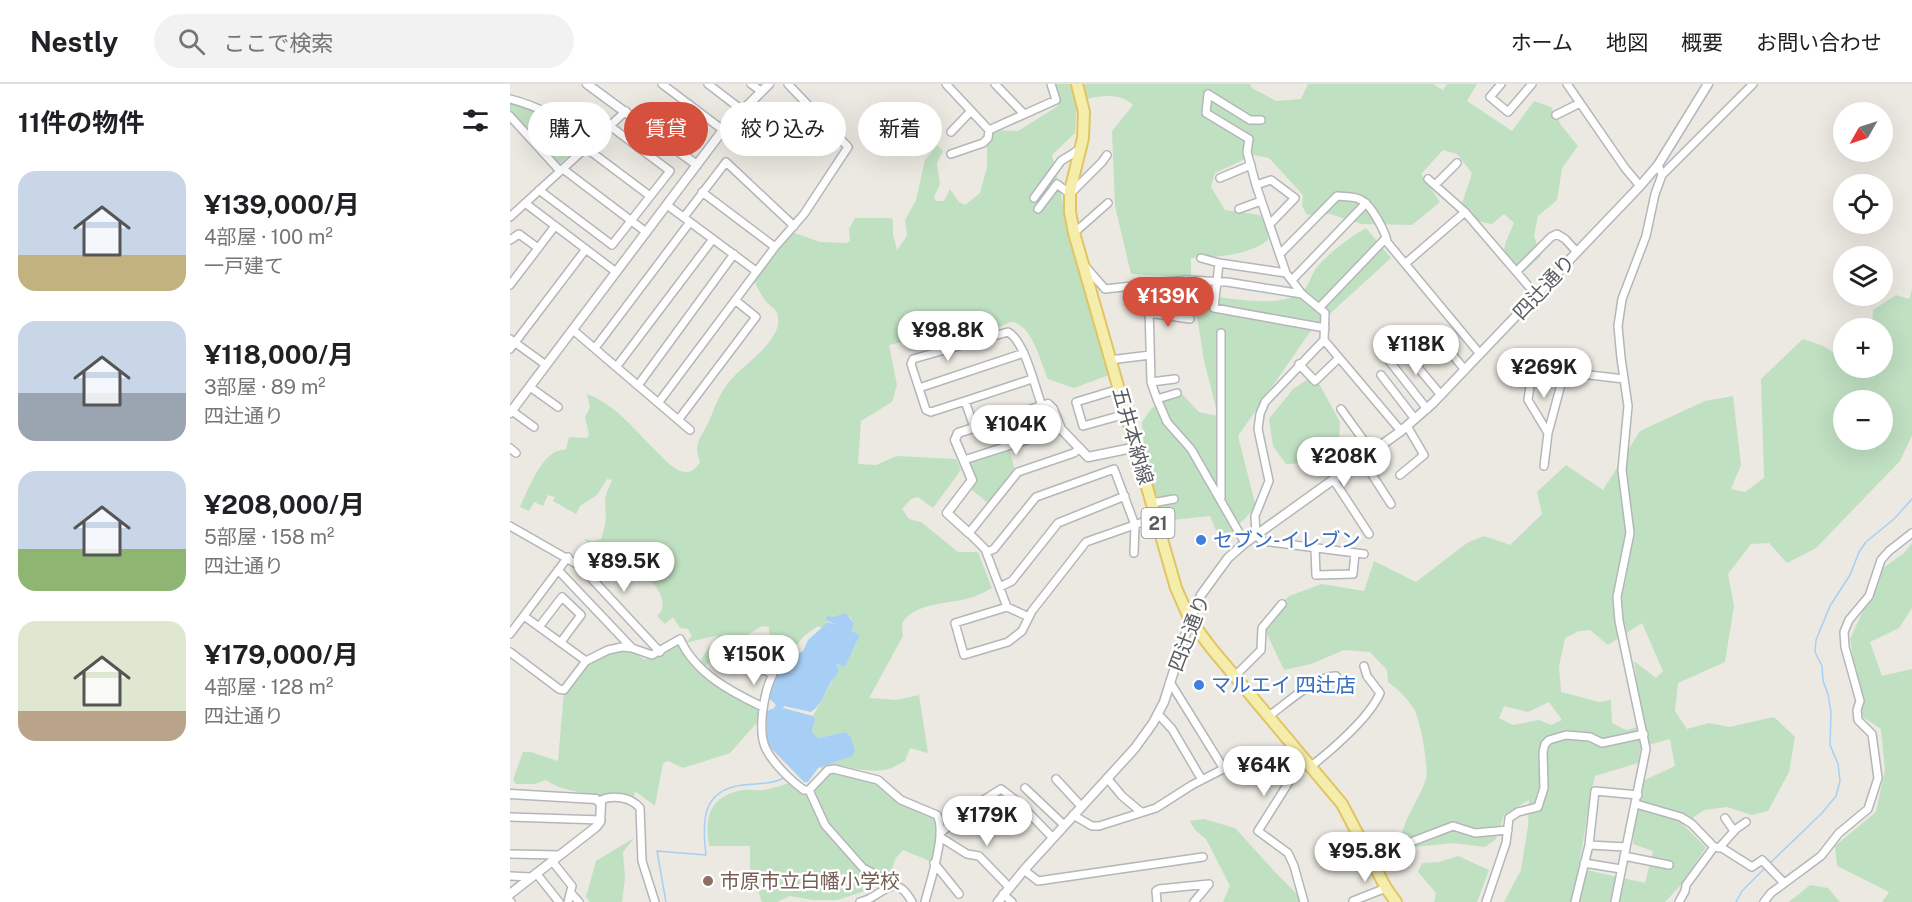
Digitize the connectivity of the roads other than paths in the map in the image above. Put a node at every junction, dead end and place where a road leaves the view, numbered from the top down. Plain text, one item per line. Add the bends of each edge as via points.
1 (587, 84) edge
2 (662, 84) edge
3 (708, 84) edge
4 (751, 84) edge
5 (769, 84) edge
6 (788, 84) edge
7 (946, 84) edge
8 (995, 84) edge
9 (1044, 84) edge
10 (1051, 84) edge
11 (1077, 84) edge
12 (1501, 84) edge
13 (1532, 84) edge
14 (1567, 84) edge
15 (1708, 84) edge
16 (1753, 84) edge
17 (670, 87) edge
18 (761, 92) junction
19 (1054, 94) junction
20 (510, 99) edge
21 (687, 102) edge
22 (732, 102) edge
23 (750, 102) edge
24 (1580, 103) junction
25 (528, 104) edge
26 (624, 110) edge
27 (971, 111) junction
28 (624, 113) edge
29 (1024, 114) junction
30 (1556, 115) dead end
31 (510, 116) edge
32 (708, 119) edge
33 (1261, 120) dead end
34 (612, 124) edge
35 (612, 128) edge
36 (720, 128) edge
37 (988, 130) junction
38 (951, 132) dead end
39 (720, 134) edge
40 (1080, 149) junction
41 (951, 154) dead end
42 (1107, 155) dead end
43 (577, 156) edge
44 (597, 156) edge
45 (685, 156) edge
46 (1457, 163) dead end
47 (697, 165) junction
48 (1251, 165) junction
49 (1658, 165) junction
50 (561, 170) junction
51 (1662, 175) junction
52 (1220, 178) dead end
53 (1428, 179) dead end
54 (1256, 185) junction
55 (1435, 185) junction
56 (1640, 186) junction
57 (539, 190) junction
58 (702, 192) junction
59 (1070, 194) junction
60 (650, 196) junction
61 (1034, 198) dead end
62 (1261, 201) junction
63 (525, 203) junction
64 (1108, 203) dead end
65 (1366, 203) junction
66 (667, 205) junction
67 (1239, 209) dead end
68 (1038, 210) dead end
69 (1465, 212) junction
70 (510, 217) edge
71 (687, 220) junction
72 (631, 221) junction
73 (1270, 224) junction
74 (555, 226) junction
75 (794, 226) junction
76 (646, 232) junction
77 (1074, 233) junction
78 (1386, 238) junction
79 (712, 239) junction
80 (510, 240) edge
81 (775, 247) junction
82 (538, 248) junction
83 (586, 249) junction
84 (1577, 252) junction
85 (1280, 254) junction
86 (734, 255) junction
87 (1201, 258) dead end
88 (1082, 262) junction
89 (1220, 263) junction
90 (1406, 263) junction
91 (756, 271) junction
92 (1517, 271) junction
93 (616, 272) junction
94 (1286, 273) junction
95 (1292, 280) junction
96 (1216, 282) junction
97 (510, 285) edge
98 (1302, 294) junction
99 (1537, 296) junction
100 (735, 300) junction
101 (1319, 308) junction
102 (1190, 319) dead end
103 (1324, 328) junction
104 (573, 330) junction
105 (1433, 331) dead end
106 (1221, 333) dead end
107 (1324, 340) junction
108 (512, 343) edge
109 (595, 348) junction
110 (1405, 352) dead end
111 (1024, 353) junction
112 (1480, 354) junction
113 (1150, 355) junction
114 (1339, 358) junction
115 (1387, 358) dead end
116 (1110, 360) junction
117 (1299, 364) junction
118 (546, 365) junction
119 (617, 366) junction
120 (1465, 370) junction
121 (1564, 373) junction
122 (1380, 375) dead end
123 (1032, 379) junction
124 (1624, 379) junction
125 (1175, 380) dead end
126 (1151, 382) junction
127 (639, 384) junction
128 (530, 387) junction
129 (919, 388) junction
130 (1119, 389) junction
131 (1177, 393) dead end
132 (1441, 395) junction
133 (1157, 399) junction
134 (965, 401) junction
135 (659, 402) junction
136 (1041, 406) junction
137 (558, 407) dead end
138 (1341, 409) dead end
139 (1427, 409) junction
140 (511, 412) edge
141 (1126, 414) junction
142 (679, 419) junction
143 (1415, 419) junction
144 (534, 427) dead end
145 (974, 427) junction
146 (1404, 428) junction
147 (1060, 429) junction
148 (690, 430) dead end
149 (1548, 433) junction
150 (1137, 447) junction
151 (1080, 448) junction
152 (1372, 452) junction
153 (1362, 459) junction
154 (964, 460) junction
155 (1544, 466) dead end
156 (1400, 475) dead end
157 (1333, 479) junction
158 (1125, 496) junction
159 (1174, 499) dead end
160 (1221, 501) junction
161 (1152, 503) junction
162 (1392, 504) dead end
163 (1156, 517) junction
164 (1135, 525) junction
165 (510, 526) edge
166 (969, 533) junction
167 (1912, 533) edge
168 (1369, 534) dead end
169 (1256, 536) junction
170 (1245, 543) junction
171 (1315, 548) junction
172 (987, 552) junction
173 (1134, 553) dead end
174 (1355, 553) junction
175 (1364, 554) dead end
176 (568, 557) junction
177 (558, 570) junction
178 (1000, 587) junction
179 (1282, 604) dead end
180 (1007, 607) junction
181 (524, 616) junction
182 (1029, 617) junction
183 (1190, 620) junction
184 (539, 627) junction
185 (510, 634) edge
186 (561, 642) junction
187 (632, 648) junction
188 (510, 652) edge
189 (660, 652) junction
190 (740, 660) dead end
191 (586, 661) junction
192 (1364, 666) dead end
193 (1235, 676) junction
194 (1170, 682) junction
195 (1345, 688) dead end
196 (763, 707) junction
197 (1158, 714) junction
198 (1269, 716) junction
199 (1644, 734) junction
200 (1307, 763) junction
201 (1224, 769) junction
202 (1290, 771) junction
203 (1107, 778) junction
204 (1056, 779) dead end
205 (1202, 780) junction
206 (1025, 788) dead end
207 (809, 790) junction
208 (510, 794) edge
209 (1638, 795) junction
210 (599, 801) junction
211 (1636, 804) junction
212 (1081, 806) junction
213 (1141, 812) junction
214 (1073, 815) junction
215 (510, 817) edge
216 (1725, 818) dead end
217 (601, 820) junction
218 (1746, 822) dead end
219 (1064, 825) junction
220 (1508, 830) junction
221 (1734, 831) junction
222 (940, 835) junction
223 (1053, 838) junction
224 (1589, 845) junction
225 (1626, 847) junction
226 (1716, 847) junction
227 (510, 854) edge
228 (1203, 856) dead end
229 (1624, 856) junction
230 (556, 858) junction
231 (1372, 858) junction
232 (934, 863) junction
233 (1584, 863) junction
234 (1669, 866) dead end
235 (1621, 869) junction
236 (1024, 870) junction
237 (534, 875) junction
238 (510, 876) edge
239 (1784, 883) junction
240 (888, 886) junction
241 (1386, 888) junction
242 (571, 893) junction
243 (510, 894) edge
244 (958, 894) dead end
245 (1004, 894) edge
246 (1353, 901) edge
247 (559, 902) edge
248 (568, 902) edge
249 (579, 902) edge
250 (655, 902) edge
251 (860, 902) edge
252 (912, 902) edge
253 (925, 902) edge
254 (1012, 902) edge
255 (1157, 902) edge
256 (1194, 902) edge
257 (1304, 902) edge
258 (1396, 902) edge
259 (1486, 902) edge
260 (1575, 902) edge
261 (1615, 902) edge
262 (1679, 902) edge
263 (1764, 902) edge

1 - 26 street
2 - 17 street
3 - 22 street
4 - 18 street
5 - 18 street
6 - 75 street via 848,147
7 - 27 street
8 - 29 street
9 - 19 street
10 - 19 street
11 - 40 main road, 五井本納線 / 21 via 1084,112
12 - 13 street via 1490,97 1508,112
14 - 24 street
15 - 49 street, 四辻通り
16 - 51 street
17 - 21 street
18 - 23 street
19 - 29 street via 1056,100
20 - 25 street
24 - 30 street
24 - 56 street
27 - 37 street
27 - 38 street
28 - 34 street
29 - 37 street
31 - 50 street
32 - 36 street
33 - 48 street via 1250,120 1208,94 1206,113 1249,139
35 - 60 street via 670,171
37 - 41 street via 988,138 982,143
39 - 47 street
40 - 59 main road, 五井本納線 / 21
40 - 61 street via 1061,161
42 - 59 street
43 - 50 street
44 - 60 street
45 - 47 street
46 - 55 street
47 - 66 street
48 - 52 street
48 - 54 street
49 - 51 street
49 - 56 street, 四辻通り
50 - 57 street
50 - 72 street
51 - 124 street via 1646,236 1622,299 1618,327
53 - 55 street
54 - 62 street
54 - 73 street via 1271,180 1295,198
55 - 69 street
56 - 84 street, 四辻通り
57 - 63 street
57 - 72 street via 612,245
58 - 71 street
58 - 75 street via 726,162
58 - 81 street
59 - 68 street via 1057,184
59 - 77 main road, 五井本納線 / 21
60 - 72 street
62 - 67 street
62 - 73 street
63 - 70 street
63 - 74 street
64 - 77 street
65 - 78 street
65 - 85 street via 1336,196
65 - 95 street
66 - 71 street
66 - 76 street
69 - 90 street
69 - 92 street
71 - 79 street
71 - 109 street
72 - 76 street
73 - 85 street
74 - 82 street
74 - 83 street
75 - 81 street
76 - 93 street
77 - 88 main road, 五井本納線 / 21
78 - 90 street
78 - 101 street
79 - 86 street
79 - 119 street
80 - 82 street via 519,234
81 - 91 street
82 - 97 street
83 - 93 street
83 - 108 street
84 - 92 street via 1557,234
84 - 99 street, 四辻通り
85 - 94 street
86 - 91 street
86 - 127 street
87 - 89 street
88 - 96 street via 1105,289 1185,280
88 - 116 main road, 五井本納線 / 21
89 - 94 street
89 - 96 street
90 - 112 street
91 - 100 street
92 - 99 street
93 - 104 street
94 - 95 street
95 - 98 street
96 - 98 street
96 - 103 street via 1214,308
98 - 101 street
99 - 112 street, 四辻通り
100 - 135 street
100 - 142 street via 756,317
101 - 103 street via 1325,313
102 - 113 street via 1149,310
103 - 107 street
104 - 109 street
104 - 118 street
105 - 120 street
106 - 160 street
107 - 114 street
107 - 117 street
108 - 118 street
109 - 119 street
110 - 132 street
111 - 123 street
111 - 129 street
111 - 129 street via 1008,332 913,359
112 - 120 street, 四辻通り
113 - 116 street
113 - 126 street
114 - 117 street via 1315,381
114 - 146 street
115 - 139 street
116 - 130 main road, 五井本納線 / 21
117 - 169 street via 1265,402 1260,414 1258,429 1269,481 1255,516
118 - 128 street
119 - 127 street
120 - 132 street, 四辻通り
121 - 124 street
121 - 149 street
121 - 149 street via 1538,369 1530,386 1528,400
122 - 143 street
123 - 134 street
123 - 136 street
124 - 199 street via 1628,406 1622,470 1630,533 1617,597
125 - 126 street
126 - 133 street
127 - 135 street
128 - 137 street
128 - 140 street
129 - 134 street via 928,412
130 - 141 main road, 五井本納線 / 21
130 - 141 street via 1076,402 1083,426
131 - 133 street
132 - 139 street, 四辻通り
133 - 160 street via 1167,422 1191,449
134 - 145 street
135 - 142 street
136 - 145 street
136 - 147 street via 1048,404 1053,409
138 - 152 street
139 - 143 street, 四辻通り
140 - 144 street
141 - 150 main road, 五井本納線 / 21
142 - 148 street
143 - 146 street, 四辻通り
145 - 154 street via 956,436
146 - 152 street, 四辻通り
146 - 156 street via 1424,455
147 - 151 street
147 - 154 street
149 - 155 street
150 - 151 street via 1092,458
150 - 161 main road, 五井本納線 / 21
151 - 166 street via 1018,472
152 - 153 street, 四辻通り
153 - 157 street, 四辻通り
153 - 162 street
154 - 166 street via 972,482 947,513
157 - 168 street
157 - 169 street, 四辻通り
158 - 164 street
158 - 172 street via 1114,469 1036,497 994,549
158 - 178 street via 1058,523 1012,581
159 - 161 street
160 - 170 street
161 - 163 main road, 五井本納線 / 21
163 - 164 street
163 - 183 main road, 五井本納線 / 21 via 1176,588
164 - 173 street
164 - 182 street via 1086,542
165 - 176 street
166 - 172 street
167 - 239 street via 1881,560 1869,596 1844,632 1860,702 1858,720 1872,734 1878,778 1868,809 1839,832 1821,856
169 - 170 street, 四辻通り
169 - 171 street via 1262,541
170 - 183 street, 四辻通り via 1213,577
171 - 174 street
171 - 174 street via 1316,575 1353,574
172 - 178 street
174 - 175 street
176 - 177 street
176 - 189 street
177 - 181 street
177 - 187 street
178 - 180 street
179 - 193 street via 1262,628 1261,650
180 - 182 street
180 - 182 street via 955,623 964,655 1008,642 1022,631
181 - 184 street
181 - 185 street
183 - 193 main road, 五井本納線 / 21
183 - 194 street, 四辻通り
184 - 186 street
184 - 186 street via 561,597 581,615
186 - 191 street
187 - 189 street via 652,656
187 - 191 street via 608,650
188 - 191 street via 564,690
189 - 196 street via 680,639 688,653 717,681
190 - 196 street via 773,674
192 - 200 street via 1380,693 1373,709 1335,748
193 - 198 main road, 五井本納線 / 21
194 - 197 street, 四辻通り
194 - 201 street
195 - 198 street via 1336,676 1328,676
196 - 207 street via 765,748 792,782
197 - 203 street, 四辻通り via 1135,748
197 - 205 street via 1172,729
198 - 200 main road, 五井本納線 / 21
199 - 209 street via 1646,749
199 - 220 street via 1602,743 1590,737 1566,735 1549,740 1542,752 1544,788 1538,807 1513,814
200 - 202 street
200 - 231 main road, 五井本納線 / 21 via 1342,804
201 - 202 street via 1245,760 1265,777 1275,778
201 - 205 street
202 - 257 street via 1289,782 1258,831 1288,853
203 - 212 street, 四辻通り
203 - 213 street
204 - 212 street
205 - 213 street via 1156,808
206 - 219 street
207 - 222 street via 828,770 878,780 901,800 936,815
207 - 240 street via 825,825 863,867 886,880
208 - 210 street
209 - 211 street
209 - 224 street via 1595,792
210 - 217 street
210 - 250 street via 623,798 640,808 642,861
211 - 225 street
211 - 226 street via 1681,817
212 - 214 street, 四辻通り
213 - 214 street via 1099,826
214 - 219 street, 四辻通り
215 - 217 street
216 - 221 street
217 - 230 street
218 - 221 street
219 - 223 street, 四辻通り
220 - 231 street via 1475,833 1453,826 1411,842 1401,856
220 - 259 street
221 - 226 street
222 - 223 street via 976,804 1001,789
222 - 232 street
222 - 245 street via 967,854 979,856
223 - 236 street, 四辻通り
224 - 225 street
224 - 233 street
225 - 229 street
226 - 239 street via 1752,867 1762,860
226 - 262 street via 1686,885
227 - 230 street
228 - 236 street via 1038,881
229 - 234 street
229 - 235 street
230 - 237 street
230 - 242 street via 572,886
231 - 241 main road, 五井本納線 / 21
232 - 244 street
232 - 253 street
233 - 235 street
233 - 260 street
235 - 261 street
236 - 245 street, 四辻通り
237 - 238 street
237 - 243 street
237 - 247 street
239 - 263 street
240 - 251 street
240 - 252 street via 901,888
241 - 246 street
241 - 258 main road, 五井本納線 / 21
242 - 248 street
242 - 249 street
245 - 254 street
255 - 256 street via 1159,889 1209,884

